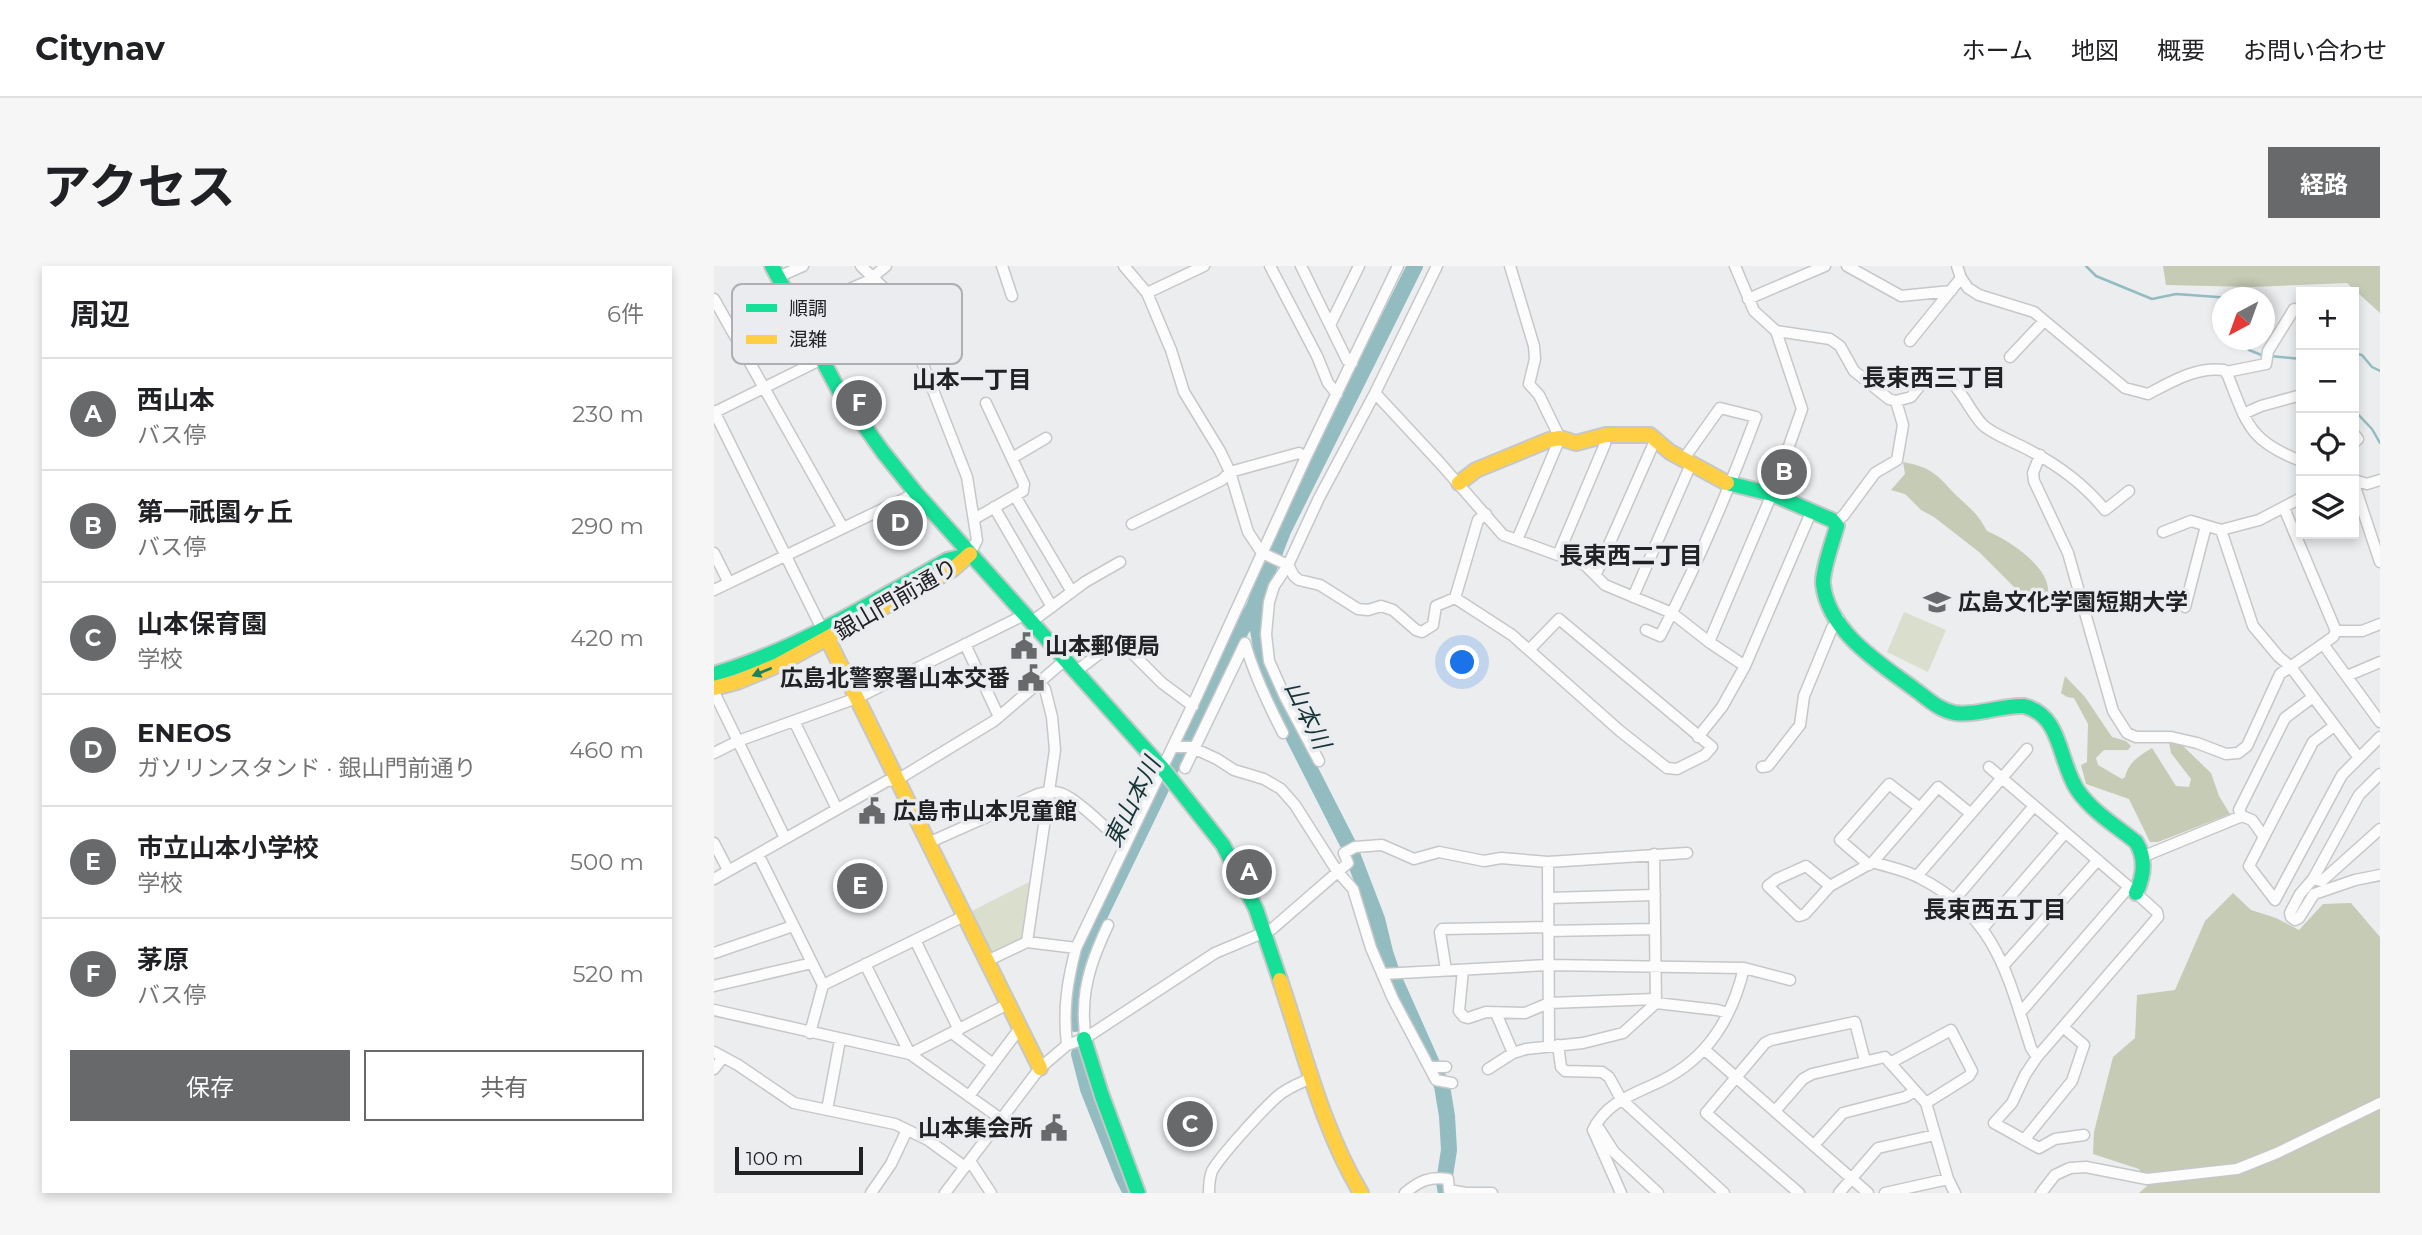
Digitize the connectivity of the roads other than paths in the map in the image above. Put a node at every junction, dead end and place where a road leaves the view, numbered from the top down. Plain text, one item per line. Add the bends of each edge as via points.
1 (803, 266) edge
2 (861, 266) edge
3 (886, 266) edge
4 (1002, 266) edge
5 (1124, 266) edge
6 (1204, 266) edge
7 (1270, 266) edge
8 (1301, 266) edge
9 (1359, 266) edge
10 (1398, 266) edge
11 (1437, 266) edge
12 (1510, 266) edge
13 (1735, 266) edge
14 (1825, 266) edge
15 (1847, 266) edge
16 (1958, 266) edge
17 (775, 272) edge
18 (873, 277) junction
19 (1961, 278) junction
20 (858, 284) edge
21 (880, 284) edge
22 (1951, 291) junction
23 (1147, 293) junction
24 (1012, 296) dead end
25 (714, 299) edge
26 (1748, 299) junction
27 (2294, 309) dead end
28 (2044, 321) junction
29 (1330, 325) junction
30 (1776, 331) junction
31 (732, 332) edge
32 (1910, 341) dead end
33 (2010, 356) dead end
34 (1352, 363) junction
35 (750, 364) edge
36 (812, 364) edge
37 (825, 364) edge
38 (923, 364) edge
39 (2226, 372) junction
40 (763, 388) junction
41 (1375, 393) junction
42 (1337, 394) junction
43 (2296, 396) edge
44 (1896, 401) junction
45 (986, 403) dead end
46 (714, 412) edge
47 (2243, 414) junction
48 (1606, 435) junction
49 (1046, 438) dead end
50 (1560, 438) junction
51 (1657, 441) junction
52 (2039, 455) junction
53 (1307, 457) junction
54 (1012, 458) junction
55 (2296, 459) edge
56 (1687, 462) junction
57 (1230, 472) junction
58 (2380, 480) edge
59 (2359, 483) edge
60 (1459, 484) junction
61 (1731, 485) junction
62 (2129, 491) dead end
63 (916, 493) junction
64 (1772, 494) junction
65 (1015, 496) junction
66 (2359, 497) edge
67 (2296, 501) edge
68 (994, 507) junction
69 (2284, 508) junction
70 (1812, 510) junction
71 (1486, 514) junction
72 (974, 519) junction
73 (1835, 523) junction
74 (1132, 524) dead end
75 (2206, 526) junction
76 (843, 528) junction
77 (2221, 530) junction
78 (2163, 532) dead end
79 (1517, 540) junction
80 (714, 553) edge
81 (1262, 553) junction
82 (970, 554) junction
83 (786, 555) junction
84 (1558, 555) junction
85 (1121, 562) dead end
86 (2380, 562) edge
87 (1288, 565) junction
88 (1596, 574) junction
89 (729, 583) junction
90 (714, 590) edge
91 (1072, 592) junction
92 (1633, 597) junction
93 (1455, 598) junction
94 (1052, 607) junction
95 (2185, 607) dead end
96 (1672, 613) junction
97 (1027, 619) junction
98 (1839, 619) junction
99 (2380, 624) edge
100 (1646, 630) dead end
101 (2336, 631) junction
102 (825, 634) junction
103 (1709, 642) junction
104 (965, 644) junction
105 (2323, 644) junction
106 (1529, 650) junction
107 (2380, 662) edge
108 (1070, 666) junction
109 (1745, 666) junction
110 (2290, 666) junction
111 (714, 674) edge
112 (2347, 676) junction
113 (1039, 682) junction
114 (714, 690) edge
115 (2313, 697) junction
116 (857, 698) junction
117 (1193, 706) junction
118 (999, 717) junction
119 (794, 721) junction
120 (2380, 722) edge
121 (2334, 726) junction
122 (1283, 733) dead end
123 (1698, 737) junction
124 (2380, 737) edge
125 (738, 741) junction
126 (1173, 747) junction
127 (1193, 748) junction
128 (2026, 749) dead end
129 (714, 753) edge
130 (2359, 758) junction
131 (1319, 761) dead end
132 (1762, 767) dead end
133 (1989, 767) dead end
134 (1185, 768) dead end
135 (1167, 774) junction
136 (2380, 774) edge
137 (2001, 778) junction
138 (897, 780) junction
139 (1051, 792) junction
140 (2034, 806) junction
141 (1920, 808) junction
142 (837, 809) junction
143 (1971, 814) junction
144 (2242, 817) junction
145 (2380, 829) edge
146 (2065, 833) junction
147 (2264, 837) junction
148 (786, 838) junction
149 (714, 843) edge
150 (928, 843) junction
151 (1125, 846) junction
152 (1687, 853) dead end
153 (758, 854) junction
154 (1654, 854) junction
155 (2142, 857) junction
156 (2098, 860) junction
157 (1548, 862) junction
158 (1871, 864) junction
159 (728, 870) junction
160 (1337, 872) junction
161 (2380, 875) edge
162 (1917, 876) junction
163 (2313, 878) junction
164 (714, 879) edge
165 (1830, 886) junction
166 (2133, 890) junction
167 (1655, 895) junction
168 (1548, 898) junction
169 (1955, 899) junction
170 (964, 916) junction
171 (1108, 925) dead end
172 (793, 926) junction
173 (1983, 928) junction
174 (1548, 929) junction
175 (1655, 929) junction
176 (1264, 933) junction
177 (915, 940) junction
178 (1027, 942) junction
179 (1076, 948) junction
180 (714, 953) edge
181 (987, 961) junction
182 (812, 963) junction
183 (865, 964) junction
184 (1548, 965) junction
185 (2004, 965) junction
186 (1656, 967) junction
187 (1744, 968) junction
188 (1463, 970) junction
189 (1446, 971) junction
190 (1382, 974) junction
191 (1790, 980) dead end
192 (823, 985) junction
193 (714, 986) edge
194 (1656, 1001) junction
195 (1549, 1003) junction
196 (1008, 1004) junction
197 (714, 1010) edge
198 (1496, 1013) junction
199 (1728, 1013) junction
200 (2020, 1013) junction
201 (2063, 1027) junction
202 (1020, 1028) junction
203 (955, 1031) junction
204 (810, 1033) junction
205 (1084, 1039) junction
206 (840, 1040) junction
207 (1067, 1045) junction
208 (1554, 1046) junction
209 (1705, 1050) junction
210 (1513, 1053) junction
211 (910, 1054) junction
212 (719, 1055) edge
213 (2038, 1057) junction
214 (1866, 1061) junction
215 (1890, 1063) junction
216 (993, 1064) junction
217 (1429, 1067) junction
218 (1446, 1067) dead end
219 (1040, 1068) junction
220 (714, 1069) edge
221 (1488, 1069) dead end
222 (1313, 1077) junction
223 (1737, 1077) junction
224 (1452, 1083) dead end
225 (1915, 1091) junction
226 (969, 1096) junction
227 (1621, 1099) junction
228 (1926, 1103) junction
229 (2380, 1104) edge
230 (827, 1110) junction
231 (1775, 1111) junction
232 (1001, 1119) junction
233 (1596, 1124) junction
234 (907, 1130) junction
235 (1935, 1135) junction
236 (2084, 1135) dead end
237 (2024, 1140) junction
238 (1814, 1145) junction
239 (967, 1164) junction
240 (1852, 1178) junction
241 (1948, 1180) junction
242 (1356, 1191) edge
243 (871, 1193) edge
244 (945, 1193) edge
245 (992, 1193) edge
246 (1138, 1193) edge
247 (1209, 1193) edge
248 (1405, 1193) edge
249 (1492, 1193) edge
250 (1621, 1193) edge
251 (1658, 1193) edge
252 (1724, 1193) edge
253 (1799, 1193) edge
254 (1839, 1193) edge
255 (1868, 1193) edge
256 (1885, 1193) edge
257 (1955, 1193) edge
258 (2041, 1193) edge

1 - 17 street
2 - 18 street
3 - 18 street
4 - 24 street
5 - 23 street
6 - 23 street
7 - 42 street
8 - 29 street
9 - 29 street
10 - 34 street
11 - 41 street
12 - 50 street via 1534,346 1529,384
13 - 26 street
14 - 26 street
15 - 22 street via 1901,296
16 - 19 street
18 - 20 street
18 - 21 street
19 - 22 street
19 - 28 street via 1979,295 2034,312
22 - 32 street
23 - 57 street via 1184,392
25 - 31 street
26 - 30 street
27 - 39 street via 2268,351 2266,364
28 - 33 street
28 - 39 street via 2124,388 2148,394 2179,377 2214,368
29 - 34 street
30 - 44 street via 1830,339 1840,346 1854,372
30 - 64 street via 1802,410
34 - 42 street
35 - 40 street
36 - 40 street
37 - 63 street via 838,389
38 - 72 street via 967,477
39 - 47 street
40 - 46 street
40 - 76 street
41 - 60 street
41 - 87 street
42 - 53 street
43 - 47 street
44 - 52 street via 1911,397 1926,378 1936,373 1944,376 1985,427
44 - 73 street via 1903,425 1897,460 1875,473
45 - 54 street
46 - 83 street
47 - 55 street via 2263,442
48 - 50 street via 1576,443
48 - 51 street via 1650,435
48 - 84 street
49 - 54 street
50 - 60 street via 1476,470
50 - 79 street
51 - 56 street
51 - 88 street
52 - 62 street via 2091,492 2105,510
52 - 110 street via 2034,481 2068,553 2113,711 2127,733 2171,737 2226,754 2238,753 2247,746 2280,674
53 - 57 street via 1299,453
53 - 81 street
54 - 65 street via 1024,484
56 - 61 street
56 - 61 street via 1720,408 1756,417
56 - 92 street
57 - 74 street
57 - 81 street via 1248,532
58 - 59 street
60 - 71 street
61 - 64 street
61 - 96 street
63 - 76 street
63 - 82 street
64 - 70 street
64 - 103 street
65 - 68 street
65 - 91 street
66 - 86 street
67 - 69 street
68 - 72 street
68 - 94 street
69 - 77 street
69 - 101 street
70 - 73 street
70 - 109 street
71 - 79 street via 1503,535
71 - 93 street via 1478,520
72 - 82 street via 978,540
73 - 98 street via 1823,582
75 - 77 street
75 - 78 street via 2192,522
75 - 95 street
76 - 83 street
77 - 110 street via 2253,626
79 - 84 street
80 - 89 street
81 - 87 street
81 - 117 street
82 - 97 street
82 - 102 street, 銀山門前通り via 947,560
83 - 89 street
83 - 102 street
84 - 88 street
85 - 91 street
87 - 93 street via 1299,580 1320,584 1358,609 1381,606 1394,610 1422,632 1433,625 1436,607
87 - 131 street via 1269,602 1266,647 1274,674
88 - 92 street via 1605,585
89 - 90 street
91 - 94 street
92 - 96 street
93 - 106 street
94 - 97 street
96 - 100 street via 1660,636
96 - 103 street
97 - 104 street
97 - 108 street
98 - 132 street via 1804,696 1800,725 1768,766
98 - 155 street via 1864,652 1940,708 1956,713 2020,706 2044,715 2080,796 2136,842
99 - 101 street via 2362,631
101 - 105 street
102 - 111 street, 銀山門前通り
102 -> 114 street, 銀山門前通り via 778,665
102 - 116 street
103 - 109 street
104 - 116 street
104 - 118 street
105 - 110 street
105 - 112 street
106 - 123 street via 1559,619
106 - 123 street via 1667,768 1677,769 1705,755 1712,747
107 - 112 street
108 - 113 street
108 - 117 street via 1118,646
108 - 135 street
109 - 123 street
110 - 115 street
112 - 120 street
113 - 118 street
113 - 139 street via 1045,689 1055,750
114 - 125 street
115 - 121 street
115 - 144 street via 2285,718 2239,810
116 - 119 street
116 - 138 street
117 - 126 street
118 - 138 street
119 - 125 street
119 - 142 street
121 - 130 street
121 - 147 street via 2313,742
122 - 127 street via 1245,643
124 - 130 street
125 - 129 street
125 - 148 street
126 - 127 street
126 - 135 street
127 - 134 street
127 - 160 street via 1281,789
128 - 137 street
130 - 147 street via 2342,775 2276,900 2249,866
133 - 137 street
135 - 151 street
135 - 176 street via 1223,845
136 - 163 street via 2358,795
137 - 140 street
137 - 143 street
138 - 142 street
138 - 150 street
139 - 150 street
139 - 151 street via 1063,793
139 - 178 street
140 - 146 street
140 - 169 street
141 - 143 street via 1938,787
141 - 158 street
141 - 158 street via 1889,784 1840,840
142 - 148 street
143 - 162 street
144 - 147 street via 2252,820
144 - 155 street
145 - 163 street via 2322,881
146 - 156 street
146 - 173 street
148 - 153 street
149 - 159 street
150 - 170 street
151 - 179 street
152 - 154 street
153 - 159 street
153 - 172 street
154 - 157 street
154 - 167 street
155 - 166 street via 2141,883
156 - 166 street
156 - 185 street
157 - 160 street via 1484,861 1439,852 1414,859 1382,845 1350,849 1344,853 1348,863
157 - 168 street
158 - 162 street
158 - 165 street
159 - 164 street
160 - 176 street
160 - 190 street via 1353,889
161 - 163 street via 2314,894 2295,920 2290,914
162 - 169 street
165 - 165 street via 1799,916 1768,886 1806,866
166 - 200 street
166 - 201 street via 2158,917
167 - 168 street
167 - 175 street
168 - 174 street
169 - 173 street
170 - 177 street
170 - 181 street
171 - 205 street via 1086,984
172 - 180 street
172 - 182 street
173 - 185 street
174 - 175 street
174 - 184 street
174 - 189 street via 1442,929
175 - 186 street
176 - 205 street via 1215,953
176 - 222 street
177 - 183 street
177 - 203 street
178 - 179 street
178 - 181 street
179 - 207 street via 1064,1014
181 - 196 street
182 - 192 street
182 - 193 street
183 - 192 street
183 - 211 street
184 - 186 street
184 - 188 street
184 - 195 street
185 - 200 street
186 - 187 street
186 - 194 street
187 - 191 street
187 - 199 street
188 - 189 street
188 - 198 street via 1458,1011 1468,1018
189 - 190 street
190 - 217 street
192 - 204 street
194 - 195 street
194 - 199 street
194 - 208 street via 1623,1033
195 - 198 street via 1525,1013
195 - 208 street
196 - 202 street
196 - 203 street
197 - 204 street
198 - 210 street
199 - 209 street
200 - 213 street
201 - 213 street
201 - 237 street via 2084,1045 2071,1082
202 - 216 street
202 - 219 street
203 - 211 street
203 - 216 street
204 - 206 street
205 - 207 street
205 - 246 street
206 - 211 street
206 - 230 street
207 - 219 street
208 - 210 street
208 - 227 street via 1561,1067 1602,1072
209 - 223 street
209 - 227 street via 1663,1080
210 - 221 street
211 - 226 street
212 - 220 street
212 - 230 street via 794,1102
213 - 237 street via 1994,1124
214 - 215 street via 1885,1057
214 - 223 street via 1855,1021 1765,1043
214 - 231 street via 1812,1074
215 - 225 street
215 - 228 street via 1951,1030 1972,1071
216 - 226 street
217 - 218 street
217 - 224 street via 1436,1080
219 - 232 street
222 - 242 street
222 - 247 street via 1277,1097 1235,1143 1213,1170
223 - 231 street
223 - 253 street via 1706,1113
225 - 228 street
225 - 238 street via 1843,1113
226 - 232 street
227 - 233 street
227 - 252 street
228 - 235 street
229 - 258 street via 2237,1169 2147,1179 2070,1168 2055,1175
230 - 234 street
231 - 238 street
232 - 239 street
233 - 250 street via 1596,1140
233 - 251 street via 1615,1152
234 - 239 street
234 - 243 street
235 - 240 street via 1878,1148
235 - 241 street
236 - 237 street via 2055,1139 2039,1148
238 - 240 street
239 - 244 street
239 - 245 street
240 - 254 street
240 - 255 street
241 - 256 street
241 - 257 street
248 - 249 street via 1436,1177 1448,1179 1449,1189

